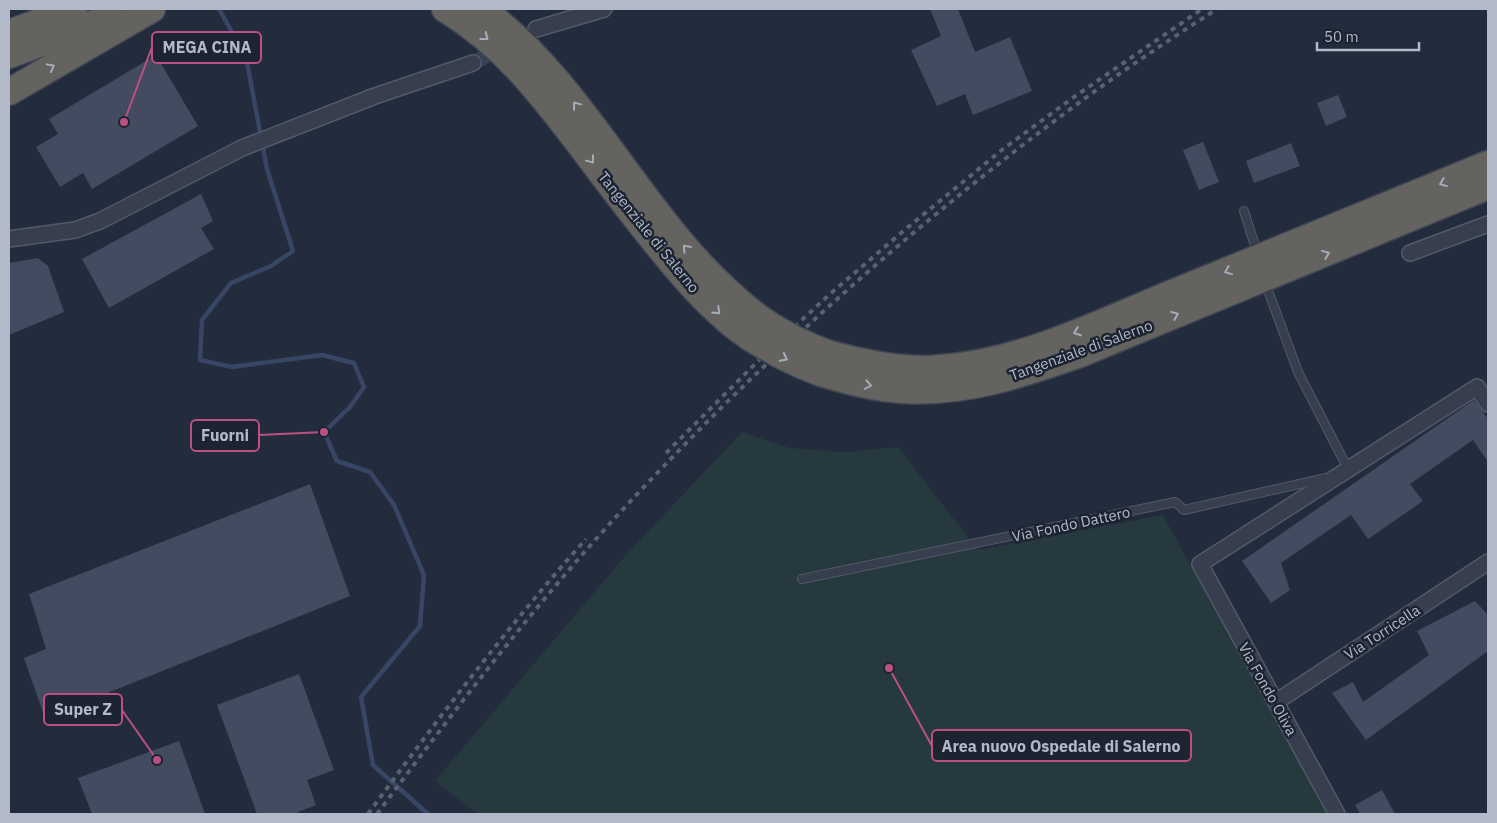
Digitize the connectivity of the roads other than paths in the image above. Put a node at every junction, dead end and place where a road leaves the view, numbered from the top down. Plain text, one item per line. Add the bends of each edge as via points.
1 (74, 9) edge
2 (134, 9) edge
3 (152, 9) edge
4 (445, 9) edge
5 (482, 9) edge
6 (604, 9) edge
7 (536, 29) tunnel mouth
8 (9, 33) edge
9 (9, 55) edge
10 (473, 63) tunnel mouth
11 (9, 92) edge
12 (1488, 164) edge
13 (1488, 186) edge
14 (1244, 211) dead end
15 (1488, 224) edge
16 (9, 239) edge
17 (1255, 246) dead end
18 (1410, 253) dead end
19 (1269, 293) dead end
20 (754, 327) junction
21 (825, 364) junction
22 (1488, 404) edge
23 (1343, 472) junction
24 (1488, 562) edge
25 (1200, 564) joint
26 (802, 579) dead end
27 (1276, 702) junction
28 (1337, 814) edge

1 - 8 highway
2 - 9 highway
11 -> 3 highway
4 -> 20 highway, Tangenziale di Salerno via 494,44 518,67 683,276 725,318
20 -> 5 highway, Tangenziale di Salerno via 729,294 684,246 532,52
6 - 7 street
10 - 16 street via 375,96 242,148 100,221 75,230
12 -> 21 highway, Tangenziale di Salerno via 1098,324 1002,358 939,369 853,360
21 -> 13 highway, Tangenziale di Salerno via 853,382 904,390 961,388 1011,377 1080,354
14 - 17 lane
15 - 18 street
19 - 23 lane via 1298,372
20 - 21 highway, Tangenziale di Salerno, bridge via 776,330 805,345
22 - 23 street, Via Fondo Dattero via 1477,387
23 - 25 street, Via Fondo Dattero
23 - 26 lane, Via Fondo Dattero via 1184,510 1175,502
24 - 27 street, Via Torricella
25 - 27 street, Via Fondo Oliva
27 - 28 street, Via Fondo Oliva

